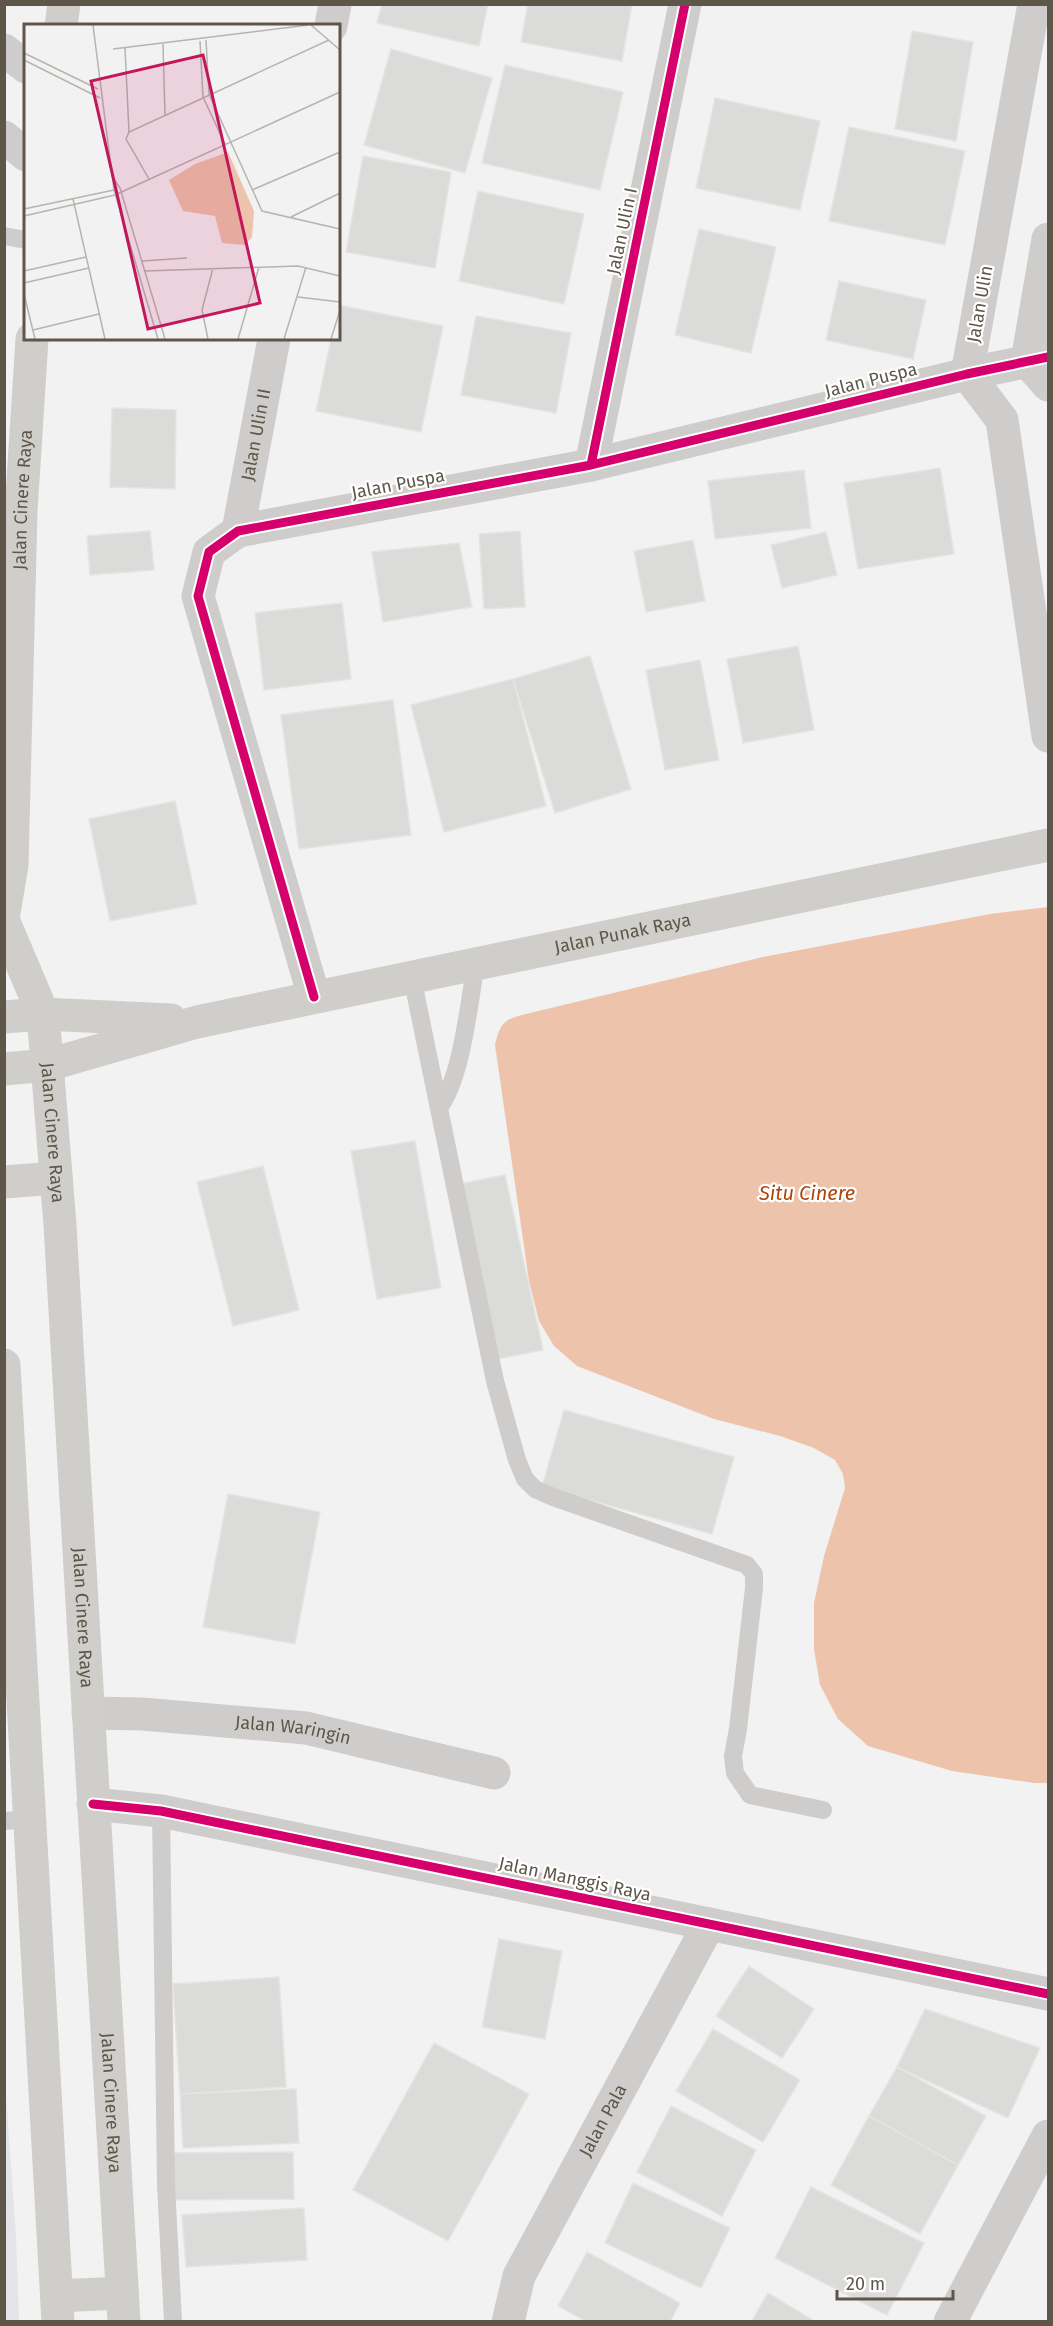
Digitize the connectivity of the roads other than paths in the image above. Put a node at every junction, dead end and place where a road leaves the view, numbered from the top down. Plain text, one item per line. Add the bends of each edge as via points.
1 (64, 4) edge
2 (335, 4) edge
3 (685, 4) edge
4 (1034, 4) edge
5 (61, 24) edge
6 (331, 24) edge
7 (4, 50) edge
8 (24, 65) edge
9 (4, 137) edge
10 (24, 152) edge
11 (4, 236) edge
12 (1048, 239) edge
13 (24, 240) edge
14 (32, 340) edge
15 (274, 340) edge
16 (1038, 359) edge
17 (967, 374) junction
18 (1048, 385) edge
19 (591, 465) junction
20 (13, 512) edge
21 (238, 531) junction
22 (12, 604) edge
23 (1048, 736) edge
24 (1048, 845) edge
25 (8, 864) edge
26 (4, 913) edge
27 (4, 922) edge
28 (476, 963) junction
29 (412, 977) junction
30 (314, 997) junction
31 (44, 1014) junction
32 (4, 1017) edge
33 (197, 1022) junction
34 (48, 1065) junction
35 (4, 1069) edge
36 (439, 1108) junction
37 (56, 1178) junction
38 (4, 1182) edge
39 (4, 1365) edge
40 (88, 1713) junction
41 (494, 1773) dead end
42 (93, 1804) junction
43 (823, 1810) dead end
44 (161, 1811) junction
45 (18, 1820) edge
46 (724, 1927) junction
47 (1048, 1994) edge
48 (1048, 2136) edge
49 (123, 2307) edge
50 (57, 2309) edge
51 (173, 2322) edge
52 (508, 2322) edge
53 (950, 2322) edge

1 - 5 main road
2 - 6 street
3 - 19 street, Jalan Ulin I
4 - 17 street, Jalan Ulin
7 - 8 street
9 - 10 street
11 - 13 lane
12 - 16 street
14 - 20 main road, Jalan Cinere Raya
15 - 21 street, Jalan Ulin II
16 - 17 street, Jalan Puspa
16 - 18 street
17 - 19 street, Jalan Puspa
17 - 23 street via 1002,420
19 - 21 street, Jalan Puspa
20 - 22 main road, Jalan Cinere Raya
21 - 30 street, Jalan Puspa via 209,552 198,596
22 - 25 main road, Jalan Cinere Raya
24 - 28 main road, Jalan Punak Raya
25 - 26 main road, Jalan Cinere Raya
27 - 31 main road, Jalan Cinere Raya
28 - 29 main road, Jalan Punak Raya
28 - 36 lane via 454,1073
29 - 30 main road, Jalan Punak Raya
29 - 36 lane
30 - 33 main road, Jalan Punak Raya
31 - 32 main road, Jalan Punak Raya
31 - 33 main road, Jalan Punak Raya
31 - 34 main road, Jalan Cinere Raya
33 - 34 main road, Jalan Punak Raya
34 - 35 main road, Jalan Punak Raya
34 - 37 main road, Jalan Cinere Raya
36 - 43 lane via 495,1381 525,1479 553,1497 747,1565 754,1574 754,1588 735,1773 750,1796
37 - 38 main road
37 - 40 main road, Jalan Cinere Raya
39 - 45 main road
40 - 41 street, Jalan Waringin via 306,1728
40 - 42 main road, Jalan Cinere Raya
42 - 44 street, Jalan Manggis Raya
42 - 49 main road, Jalan Cinere Raya
44 - 46 street, Jalan Manggis Raya
44 - 51 lane via 166,2184
45 - 50 main road
46 - 47 street, Jalan Manggis Raya
46 - 52 street, Jalan Pala via 519,2276
48 - 53 street
49 - 50 main road

